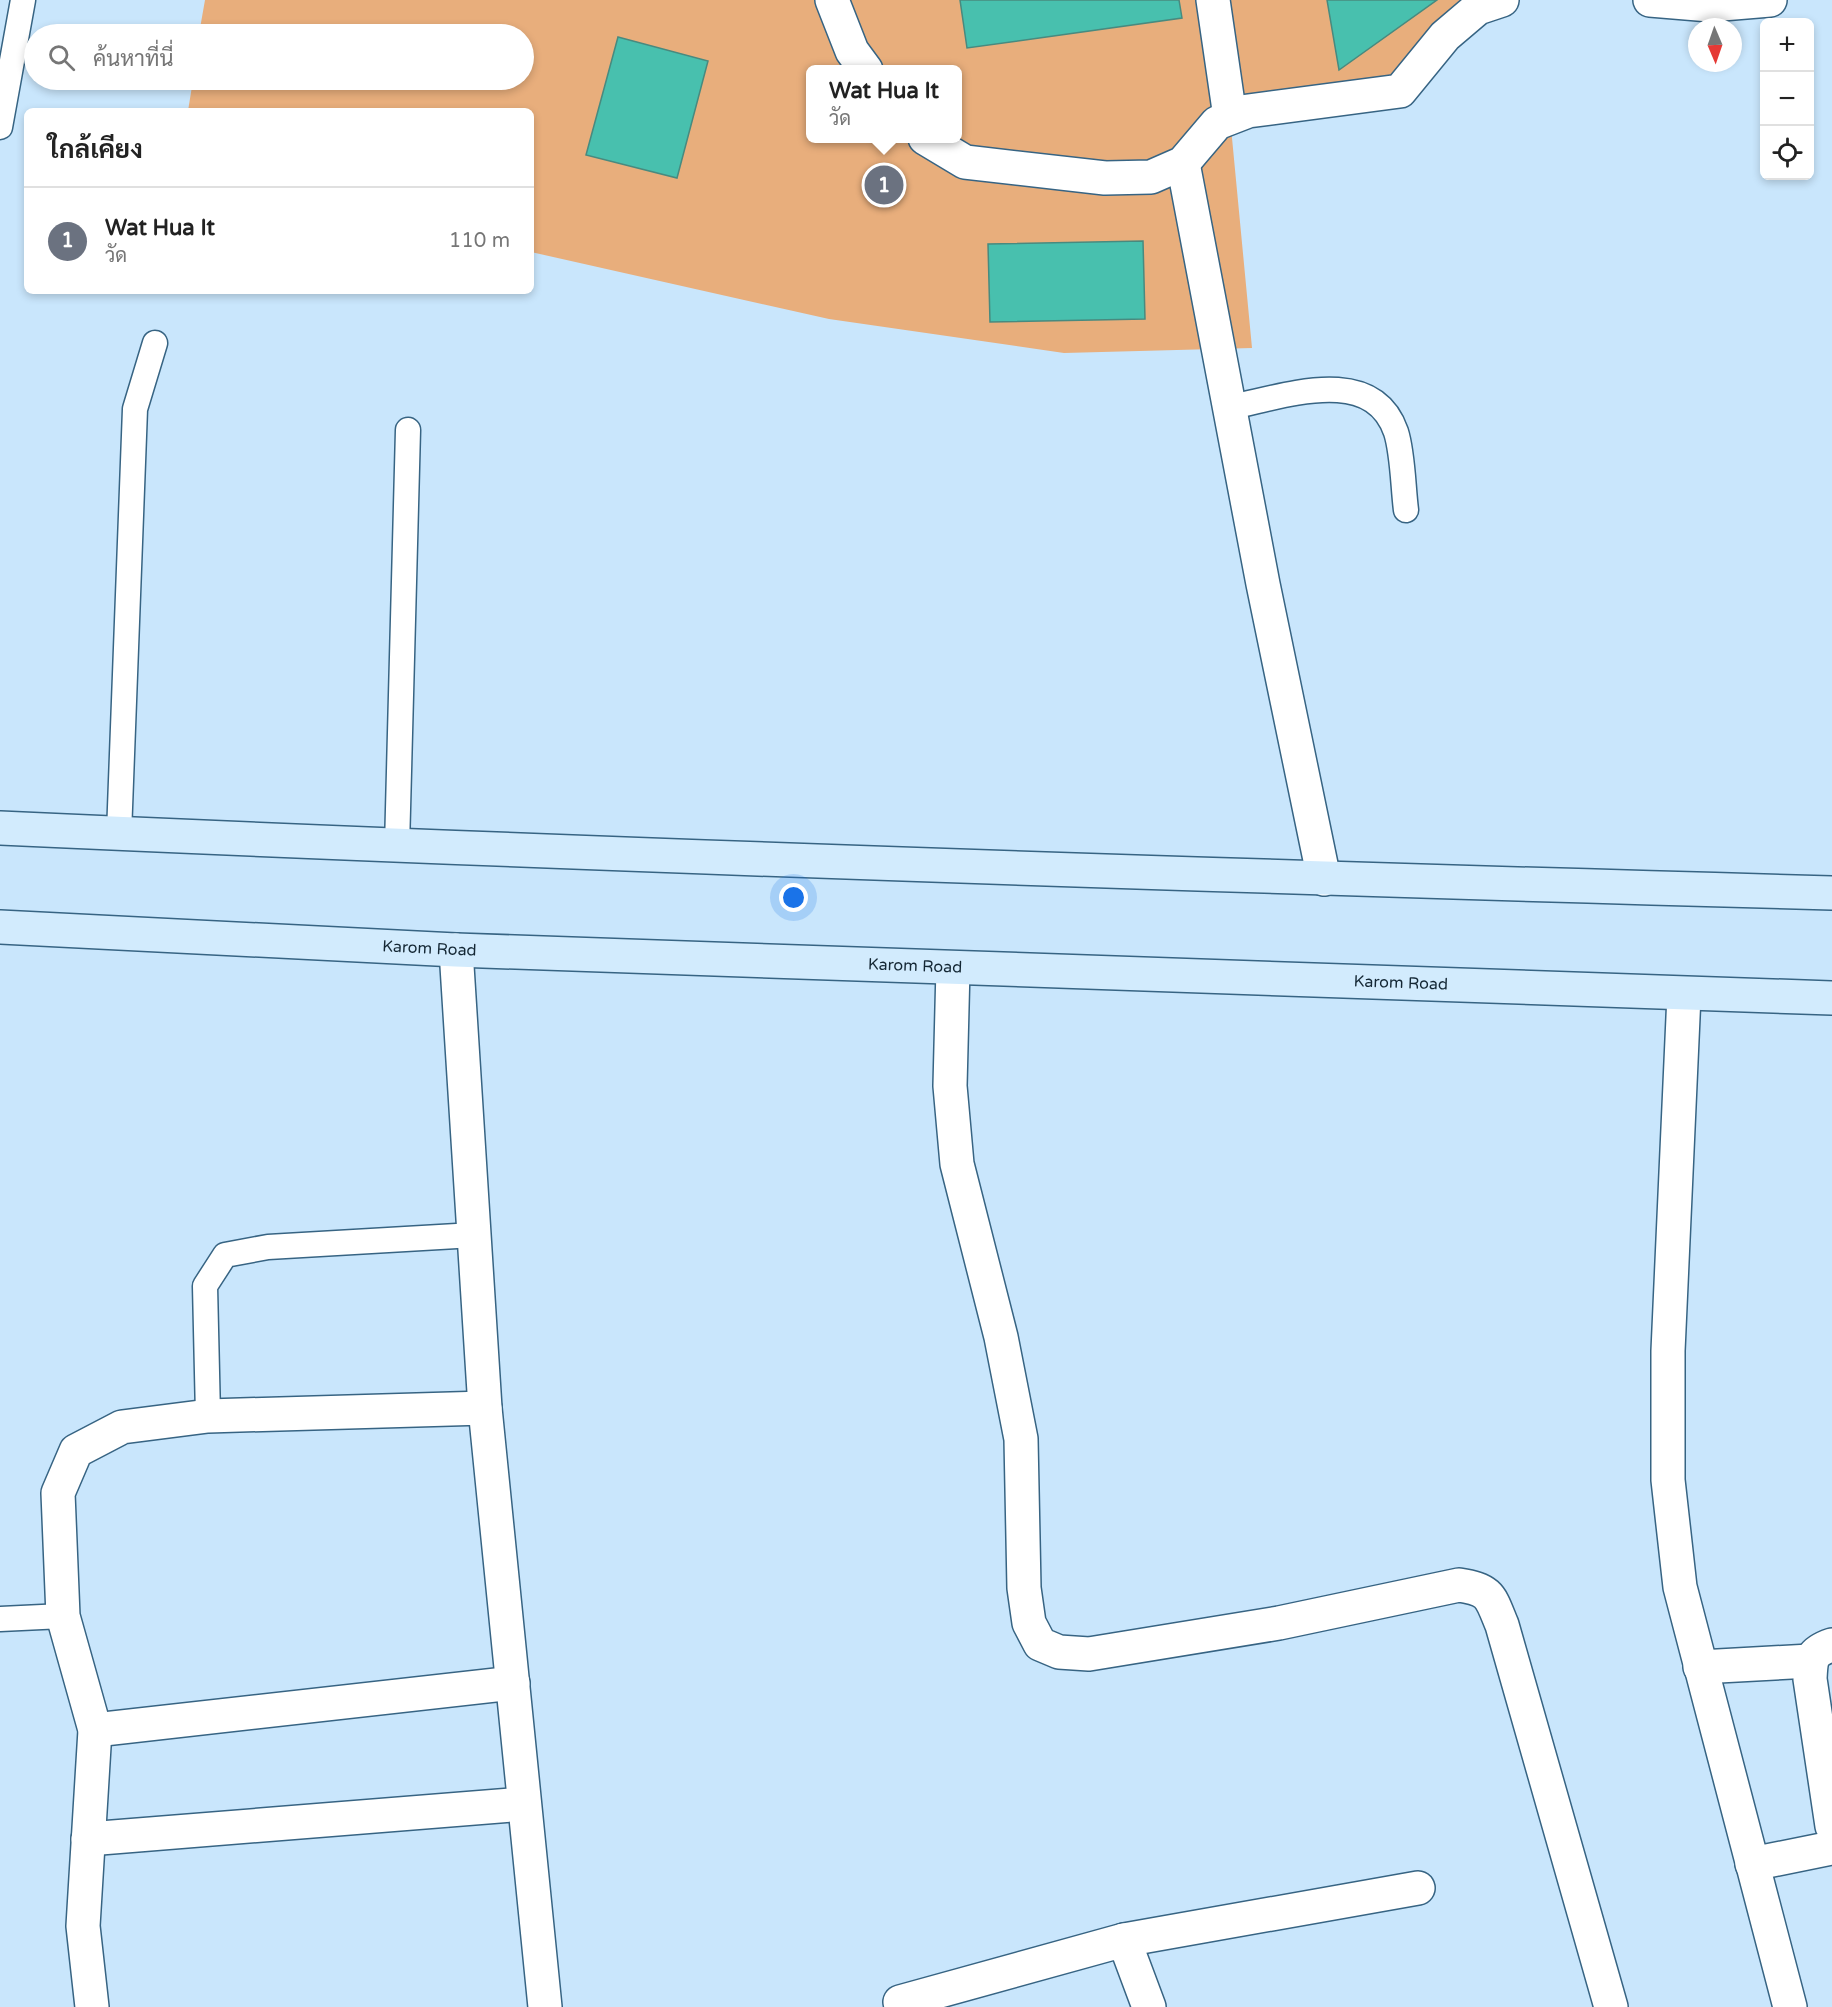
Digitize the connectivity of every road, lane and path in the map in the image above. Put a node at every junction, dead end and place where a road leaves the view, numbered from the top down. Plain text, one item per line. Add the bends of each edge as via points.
1 (23, 0) edge
2 (832, 0) edge
3 (1213, 0) edge
4 (1502, 0) edge
5 (1650, 0) edge
6 (1770, 0) edge
7 (863, 65) edge
8 (1230, 117) junction
9 (0, 127) edge
10 (933, 143) edge
11 (1183, 163) junction
12 (156, 344) dead end
13 (1231, 407) junction
14 (408, 430) dead end
15 (1407, 510) dead end
16 (0, 828) edge
17 (119, 834) junction
18 (397, 847) junction
19 (1324, 879) junction
20 (1832, 893) edge
21 (0, 927) edge
22 (456, 950) junction
23 (953, 968) junction
24 (1684, 995) junction
25 (1832, 998) edge
26 (474, 1235) junction
27 (485, 1408) junction
28 (208, 1416) junction
29 (63, 1616) junction
30 (0, 1619) edge
31 (1821, 1653) edge
32 (1700, 1666) junction
33 (513, 1683) junction
34 (95, 1730) junction
35 (524, 1804) junction
36 (1832, 1826) edge
37 (88, 1839) junction
38 (1832, 1848) edge
39 (1752, 1864) junction
40 (1418, 1888) dead end
41 (1124, 1940) junction
42 (900, 2002) dead end
43 (92, 2007) edge
44 (544, 2007) edge
45 (1149, 2007) edge
46 (1611, 2007) edge
47 (1790, 2007) edge

1 - 9 lane
2 - 7 street via 852,51
3 - 8 street
4 - 8 street via 1478,8 1445,36 1400,91 1248,111
5 - 6 street via 1710,5
8 - 11 street via 1217,123
10 - 11 street via 965,162 1105,178 1151,177
11 - 13 street
12 - 17 lane via 135,409
13 - 15 lane via 1327,389 1358,392 1381,405 1396,432
13 - 19 street
14 - 18 lane
16 - 17 main road
17 - 18 main road
18 - 19 main road
19 - 20 main road
21 - 22 main road, Karom Road
22 - 23 main road, Karom Road
22 - 26 street
23 - 24 main road, Karom Road
23 - 46 street via 950,1086 957,1164 1001,1337 1021,1439 1024,1588 1029,1623 1040,1644 1059,1652 1089,1654 1279,1623 1459,1585 1482,1589 1491,1598 1502,1625
24 - 25 main road, Karom Road
24 - 32 street via 1668,1351 1668,1480 1680,1587
26 - 27 street
26 - 28 lane via 268,1247 225,1255 205,1286
27 - 28 street
27 - 33 street
28 - 29 street via 122,1427 76,1451 58,1493
29 - 30 lane
29 - 34 street
31 - 32 street
31 - 36 street via 1810,1679
32 - 39 street
33 - 34 street
33 - 35 street
34 - 37 street
35 - 37 street
35 - 44 street
37 - 43 street via 83,1926
38 - 39 street
39 - 47 street
40 - 41 street
41 - 42 street
41 - 45 street

